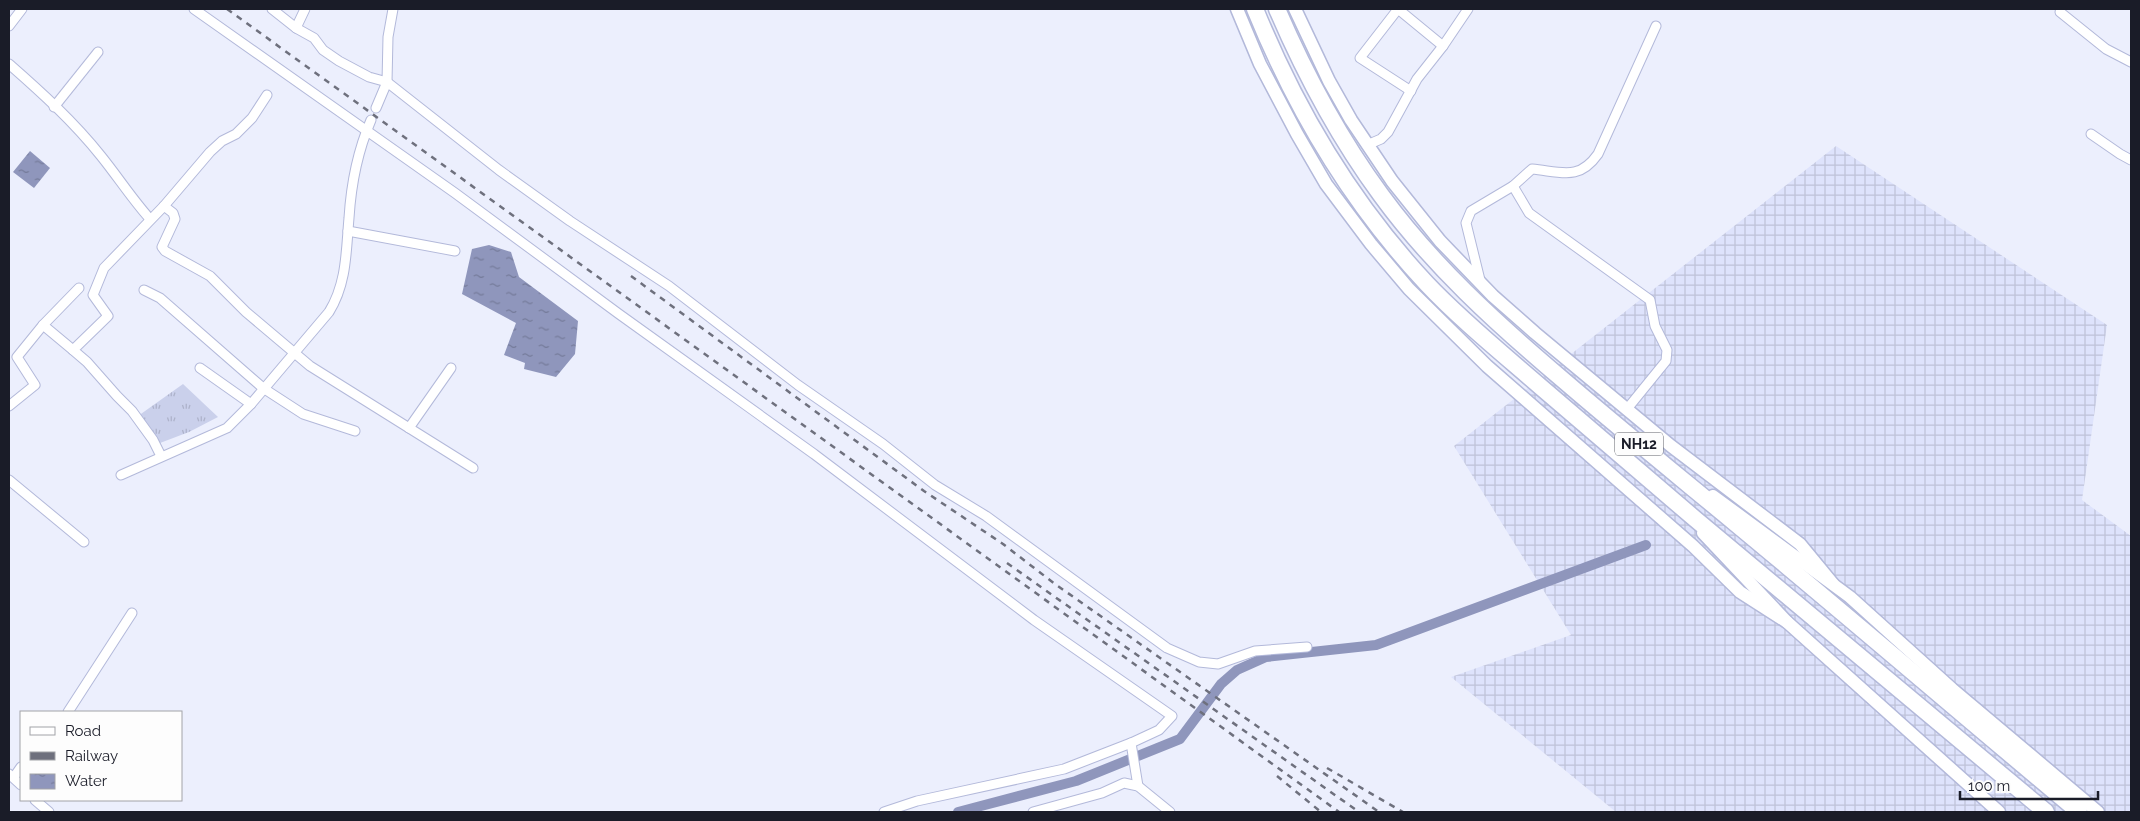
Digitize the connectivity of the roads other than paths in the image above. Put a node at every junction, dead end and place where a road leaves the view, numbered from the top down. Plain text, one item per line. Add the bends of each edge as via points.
1 (22, 9) edge
2 (194, 9) edge
3 (272, 9) edge
4 (305, 9) edge
5 (393, 9) edge
6 (1236, 9) edge
7 (1255, 9) edge
8 (1277, 9) edge
9 (1295, 9) edge
10 (1398, 9) edge
11 (1468, 9) edge
12 (2060, 12) dead end
13 (9, 26) edge
14 (1656, 26) dead end
15 (296, 28) junction
16 (1444, 46) junction
17 (98, 52) dead end
18 (2131, 62) edge
19 (9, 64) edge
20 (388, 82) junction
21 (1411, 91) junction
22 (267, 95) dead end
23 (54, 107) junction
24 (376, 108) dead end
25 (371, 120) dead end
26 (366, 130) junction
27 (2091, 134) dead end
28 (1367, 146) junction
29 (2131, 160) edge
30 (1512, 186) junction
31 (164, 206) junction
32 (150, 219) junction
33 (348, 231) junction
34 (455, 251) dead end
35 (1480, 283) junction
36 (79, 288) dead end
37 (144, 290) dead end
38 (43, 325) junction
39 (73, 350) junction
40 (294, 353) junction
41 (200, 368) dead end
42 (451, 368) dead end
43 (264, 388) junction
44 (251, 404) junction
45 (9, 406) edge
46 (1627, 409) junction
47 (409, 428) junction
48 (355, 431) dead end
49 (1651, 454) junction
50 (161, 456) junction
51 (473, 468) dead end
52 (121, 475) dead end
53 (9, 480) edge
54 (1667, 495) junction
55 (84, 542) dead end
56 (1832, 584) junction
57 (132, 613) dead end
58 (1787, 622) junction
59 (1307, 647) dead end
60 (69, 711) edge
61 (1131, 743) junction
62 (11, 775) edge
63 (20, 784) edge
64 (1138, 786) junction
65 (36, 801) edge
66 (49, 812) edge
67 (884, 812) edge
68 (1033, 812) edge
69 (1170, 812) edge
70 (1999, 812) edge
71 (2046, 812) edge
72 (2078, 812) edge
73 (2098, 812) edge

1 - 13 street
2 - 26 street
3 - 15 street
4 - 15 street
5 - 20 street via 388,45
6 - 58 street via 1260,64 1326,184 1408,289 1487,366 1706,558 1740,592
7 - 54 highway, NH12 via 1305,116 1344,180 1427,284 1495,348
8 - 49 highway, NH12 via 1322,104 1371,181 1418,241 1508,333
9 - 28 street via 1329,81
10 - 16 street
10 - 21 street via 1360,58
11 - 16 street
12 - 18 street via 2106,49
14 - 30 street via 1598,154 1589,166 1576,173 1532,169
15 - 20 street via 314,38 323,50 340,62 369,77
16 - 21 street via 1416,79
17 - 23 street
19 - 23 street
20 - 24 street
20 - 59 street via 498,170 669,286 935,485 986,516 1167,648 1199,662 1218,664 1255,651
21 - 28 street via 1388,132
22 - 31 street via 252,118 210,152
23 - 32 street via 100,155
25 - 26 street
26 - 33 street via 352,194
26 - 61 street via 822,460 1034,620 1172,716 1159,730
27 - 29 street
28 - 35 street via 1424,222
30 - 35 street via 1471,211 1466,224
30 - 46 street via 1529,213 1650,300 1655,326 1666,350 1666,361
31 - 32 street
31 - 40 street via 175,219 163,242 165,251 210,276
32 - 39 street via 104,268 93,295 108,316
33 - 34 street
33 - 40 street via 338,299
35 - 46 street via 1535,334
36 - 38 street
37 - 43 street via 160,298
38 - 39 street
38 - 45 street via 17,357 35,385
39 - 50 street via 132,411
40 - 43 street
40 - 47 street
41 - 44 street
42 - 47 street
43 - 44 street
43 - 48 street via 303,414
44 - 50 street via 227,428
46 - 56 street via 1800,544
47 - 51 street
49 - 56 street
49 - 72 highway, NH12
50 - 52 street
53 - 55 street
54 - 58 street
54 - 71 highway, NH12
56 - 73 street
57 - 60 street
58 - 70 street
61 - 64 street
61 - 67 street via 1064,769 917,801
62 - 63 street
64 - 68 street via 1124,783
64 - 69 street
65 - 66 street

